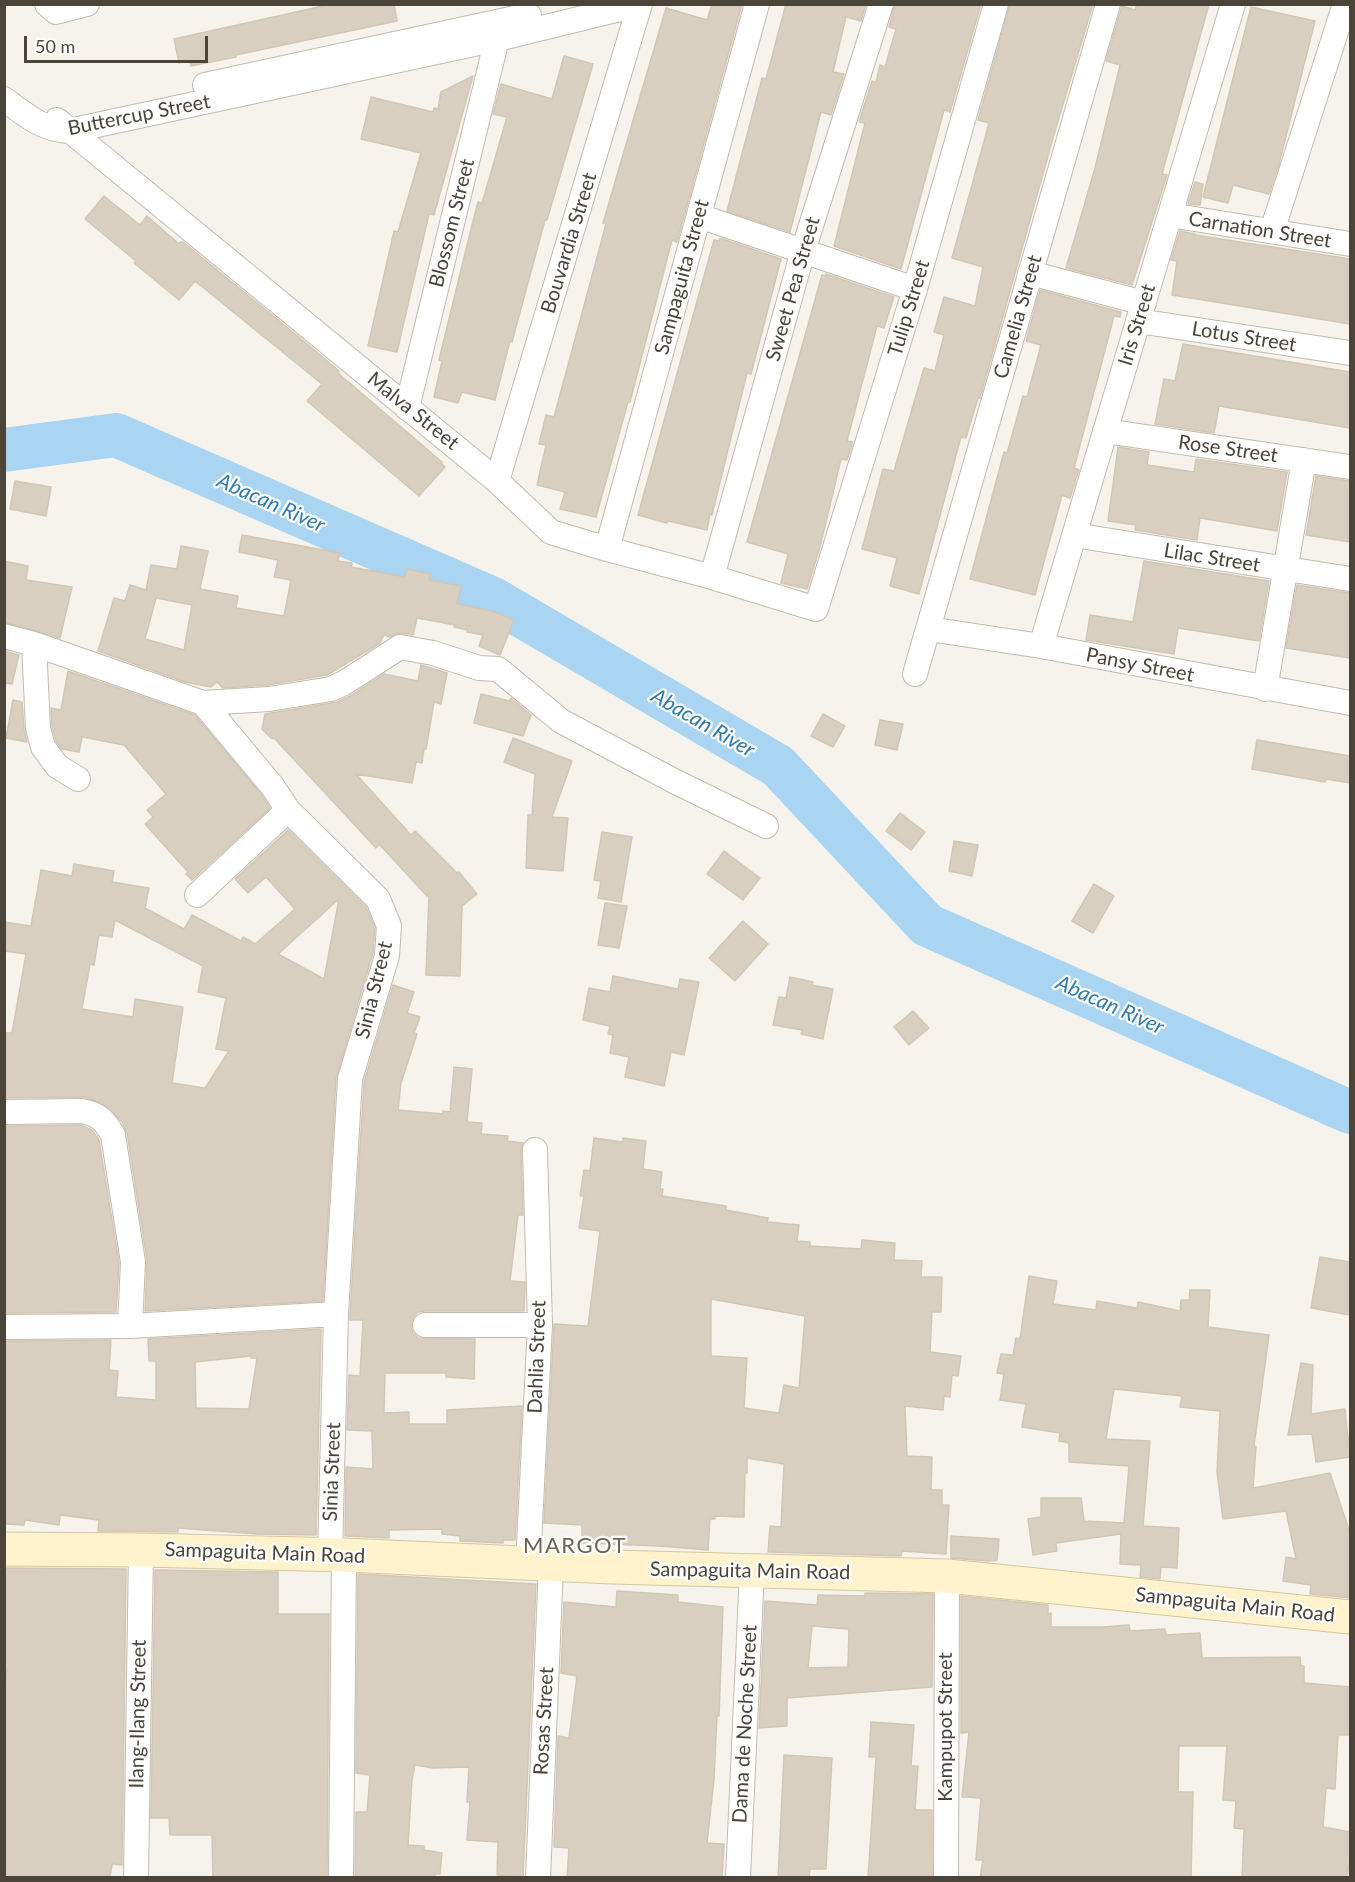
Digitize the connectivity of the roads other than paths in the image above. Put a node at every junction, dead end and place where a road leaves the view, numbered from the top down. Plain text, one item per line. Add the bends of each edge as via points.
1 (47, 4) edge
2 (87, 4) edge
3 (575, 4) edge
4 (640, 4) edge
5 (757, 4) edge
6 (881, 4) edge
7 (996, 4) edge
8 (1108, 4) edge
9 (1233, 4) edge
10 (1343, 7) edge
11 (497, 39) junction
12 (4, 99) edge
13 (54, 125) junction
14 (1170, 215) junction
15 (699, 216) junction
16 (1272, 231) junction
17 (1350, 244) edge
18 (803, 251) junction
19 (1030, 273) junction
20 (915, 290) junction
21 (1141, 312) junction
22 (1350, 354) edge
23 (407, 408) junction
24 (1105, 431) junction
25 (1304, 460) junction
26 (1350, 467) edge
27 (497, 481) junction
28 (1074, 535) junction
29 (607, 549) junction
30 (1286, 570) junction
31 (712, 577) junction
32 (1350, 579) edge
33 (816, 609) joint
34 (929, 629) junction
35 (4, 636) edge
36 (34, 644) junction
37 (1041, 646) junction
38 (915, 674) dead end
39 (1265, 689) junction
40 (203, 703) junction
41 (1350, 703) edge
42 (78, 779) dead end
43 (288, 810) junction
44 (766, 826) dead end
45 (197, 895) dead end
46 (4, 1112) edge
47 (535, 1150) dead end
48 (336, 1314) junction
49 (424, 1324) dead end
50 (540, 1325) junction
51 (130, 1326) junction
52 (4, 1327) edge
53 (4, 1549) edge
54 (141, 1550) junction
55 (337, 1555) junction
56 (540, 1564) junction
57 (752, 1570) junction
58 (947, 1576) junction
59 (1350, 1617) edge
60 (136, 1878) edge
61 (341, 1878) edge
62 (538, 1878) edge
63 (738, 1878) edge
64 (946, 1878) edge

1 - 2 street via 56,12
3 - 13 street, Buttercup Street via 321,59
4 - 11 street, Buttercup Street
4 - 27 street, Bouvardia Street
5 - 15 street, Sampaguita Street
6 - 18 street, Sweet Pea Street
7 - 20 street, Tulip Street
8 - 19 street, Camelia Street
9 - 14 street, Iris Street
10 - 16 street
11 - 13 street, Buttercup Street
11 - 23 street, Blossom Street
12 - 13 street, Malva Street
13 - 23 street, Malva Street
14 - 16 street, Carnation Street
14 - 21 street, Iris Street
15 - 18 street
15 - 29 street, Sampaguita Street
16 - 17 street, Carnation Street
18 - 20 street
18 - 31 street, Sweet Pea Street
19 - 21 street, Lotus Street
19 - 34 street, Camelia Street
20 - 33 street, Tulip Street
21 - 22 street, Lotus Street
21 - 24 street, Iris Street
23 - 27 street, Malva Street
24 - 25 street, Rose Street
24 - 28 street, Iris Street
25 - 26 street, Rose Street
25 - 30 street
27 - 29 street, Malva Street via 551,532
28 - 30 street, Lilac Street
28 - 37 street, Iris Street
29 - 31 street, Malva Street
30 - 32 street, Lilac Street
30 - 39 street
31 - 33 street, Malva Street
34 - 37 street, Pansy Street
34 - 38 street, Camelia Street
35 - 36 street
36 - 40 street
36 - 42 street via 38,728 43,747 57,766
37 - 39 street, Pansy Street
39 - 41 street, Pansy Street
40 - 43 street, Sinia Street
40 - 44 street via 268,699 331,689 400,647 433,653 479,668 498,669 561,721
43 - 45 street
43 - 48 street, Sinia Street via 378,899 389,926 387,956 350,1079
46 - 51 street via 82,1111 104,1119 113,1135 134,1263
47 - 50 street, Dahlia Street
48 - 51 street
48 - 55 street, Sinia Street
49 - 50 street
50 - 56 street, Dahlia Street
51 - 52 street
53 - 54 street, Sampaguita Main Road
54 - 55 street, Sampaguita Main Road
54 - 60 street, Ilang-Ilang Street
55 - 56 street, Sampaguita Main Road
55 - 61 street, Sinia Street
56 - 57 street, Sampaguita Main Road
56 - 62 street, Rosas Street
57 - 58 street, Sampaguita Main Road
57 - 63 street, Dama de Noche Street
58 - 59 street, Sampaguita Main Road
58 - 64 street, Kampupot Street

